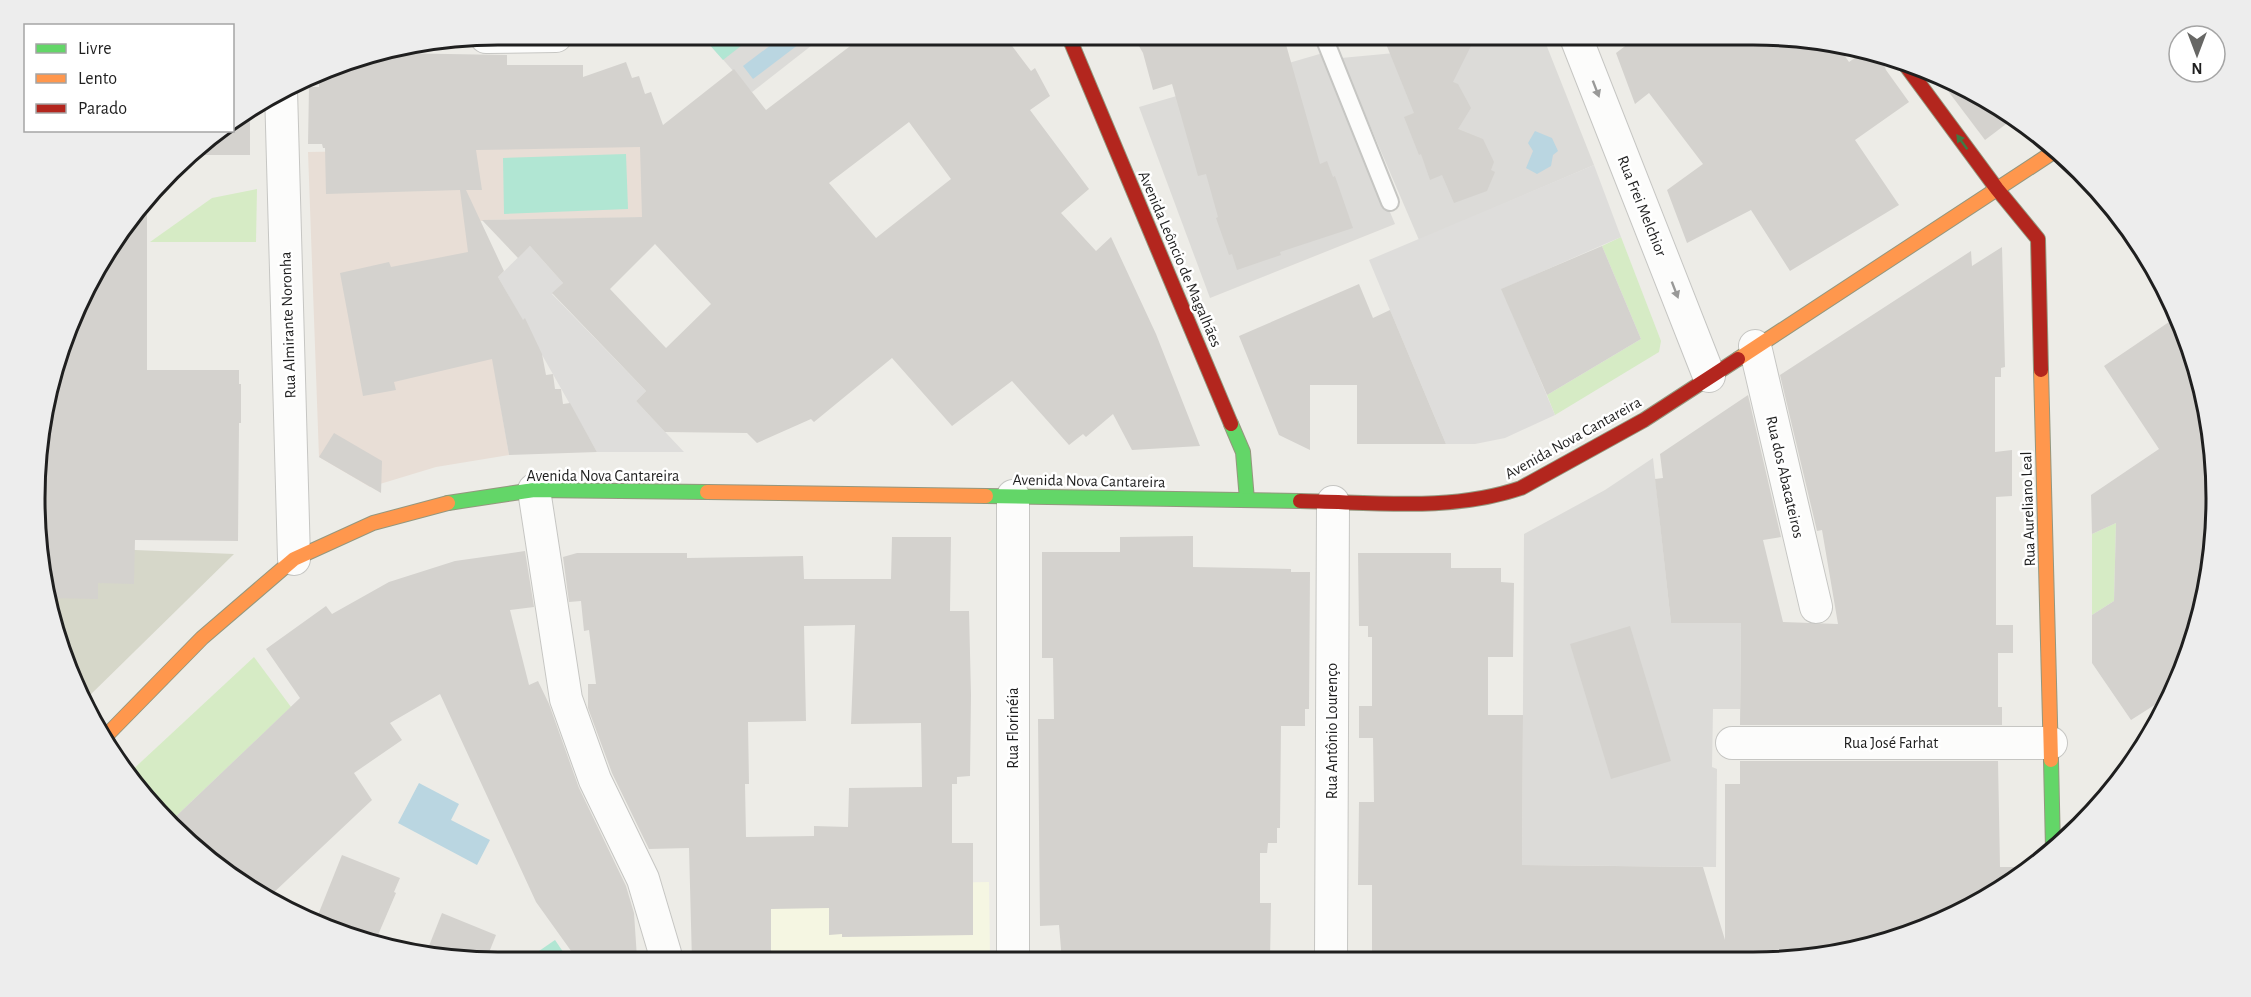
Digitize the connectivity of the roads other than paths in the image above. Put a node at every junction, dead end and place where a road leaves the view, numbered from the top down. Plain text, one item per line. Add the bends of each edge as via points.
1 (1073, 45) edge
2 (1327, 45) edge
3 (1579, 45) edge
4 (1912, 75) edge
5 (281, 101) edge
6 (2049, 155) edge
7 (1996, 189) junction
8 (1390, 202) dead end
9 (1755, 346) junction
10 (1709, 376) junction
11 (534, 490) junction
12 (1012, 496) junction
13 (1247, 500) junction
14 (1333, 502) junction
15 (294, 559) junction
16 (1816, 607) dead end
17 (110, 732) edge
18 (1732, 743) dead end
19 (2051, 743) junction
20 (2054, 837) edge
21 (665, 952) dead end
22 (1013, 952) edge
23 (1331, 952) edge

1 - 13 main road, Avenida Leôncio de Magalhães via 1243,452
2 - 8 lane
3 -> 10 street, Rua Frei Melchior
7 -> 4 main road, Rua Aureliano Leal
5 - 15 street, Rua Almirante Noronha
6 - 7 main road, Avenida Nova Cantareira
7 - 9 main road, Avenida Nova Cantareira
7 - 19 main road, Rua Aureliano Leal via 2038,240
9 - 10 main road, Avenida Nova Cantareira
9 - 16 street, Rua dos Abacateiros
10 - 14 main road, Avenida Nova Cantareira via 1644,420 1503,495 1439,503
11 - 12 main road, Avenida Nova Cantareira
11 - 15 main road, Avenida Nova Cantareira via 421,509 373,523
11 - 21 street via 566,699 595,780 643,879
12 - 13 main road, Avenida Nova Cantareira
12 - 22 street, Rua Florinéia
13 - 14 main road, Avenida Nova Cantareira
14 - 23 street, Rua Antônio Lourenço
15 - 17 main road, Avenida Nova Cantareira via 202,638
18 - 19 street, Rua José Farhat
19 - 20 main road, Rua Aureliano Leal

